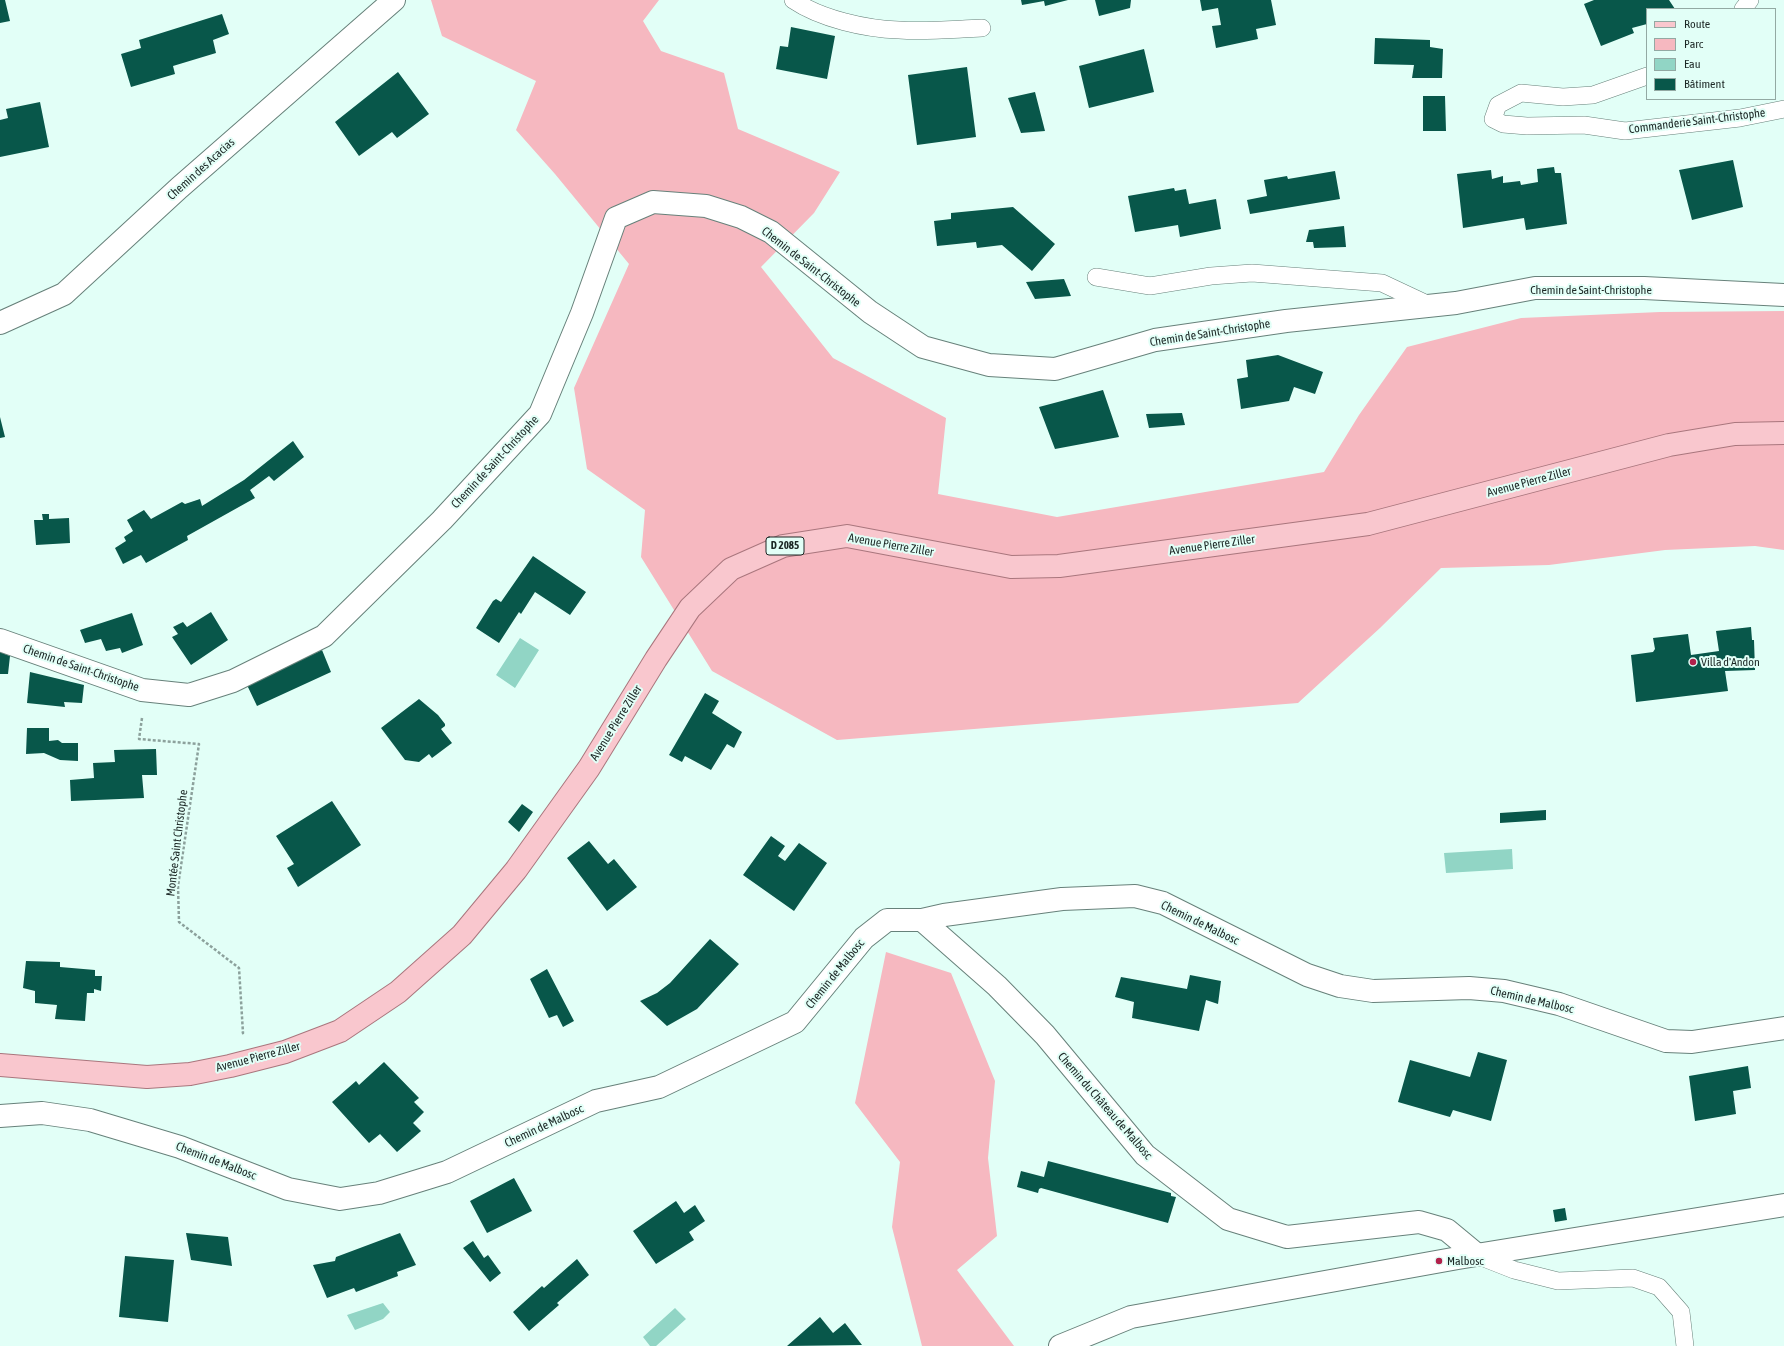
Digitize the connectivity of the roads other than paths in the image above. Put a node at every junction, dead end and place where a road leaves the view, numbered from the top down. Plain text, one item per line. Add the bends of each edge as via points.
1 (394, 0) edge
2 (794, 0) edge
3 (1750, 0) edge
4 (1744, 8) edge
5 (982, 28) dead end
6 (1646, 76) edge
7 (1784, 109) edge
8 (1096, 278) dead end
9 (1784, 295) edge
10 (1431, 306) junction
11 (0, 322) edge
12 (1784, 433) edge
13 (0, 640) edge
14 (922, 920) junction
15 (1784, 1028) edge
16 (0, 1065) edge
17 (0, 1116) edge
18 (1784, 1205) edge
19 (1476, 1254) junction
20 (1060, 1346) edge
21 (1685, 1346) edge

1 - 11 street, Chemin des Acacias via 179,188 64,294
2 - 5 lane via 806,9 859,25 898,30
3 - 4 lane
6 - 7 lane, Commanderie Saint-Christophe via 1593,94 1563,98 1521,93 1498,105 1493,120 1503,124 1527,126 1584,125 1626,132 1740,118
8 - 10 lane via 1150,286 1211,276 1252,273 1382,284
9 - 10 street, Chemin de Saint-Christophe via 1644,288 1535,288
10 - 13 street, Chemin de Saint-Christophe via 1286,321 1155,340 1055,370 989,365 923,347 870,312 771,232 741,217 706,206 653,202 616,218 582,313 540,414 442,520 324,636 233,681 189,695 142,690
12 - 16 main road, Avenue Pierre Ziller / D 2085 via 1735,434 1669,445 1368,524 1060,566 1011,567 847,536 783,546 731,569 690,608 589,768 516,870 462,935 392,997 340,1031 285,1052 190,1074 147,1077
14 - 15 street, Chemin de Malbosc via 1062,899 1135,896 1163,903 1307,975 1340,986 1373,991 1469,988 1504,992 1558,1004 1666,1041 1692,1042
14 - 17 street, Chemin de Malbosc via 887,920 864,938 795,1022 659,1087 596,1101 447,1172 379,1193 340,1199 288,1189 180,1147 90,1120 42,1114
14 - 19 street, Chemin du Château de Malbosc via 997,986 1046,1035 1145,1155 1228,1219 1287,1237 1419,1222 1447,1230
18 - 19 street
19 - 20 street via 1131,1317
19 - 21 lane via 1514,1270 1558,1281 1633,1278 1659,1287 1681,1312

